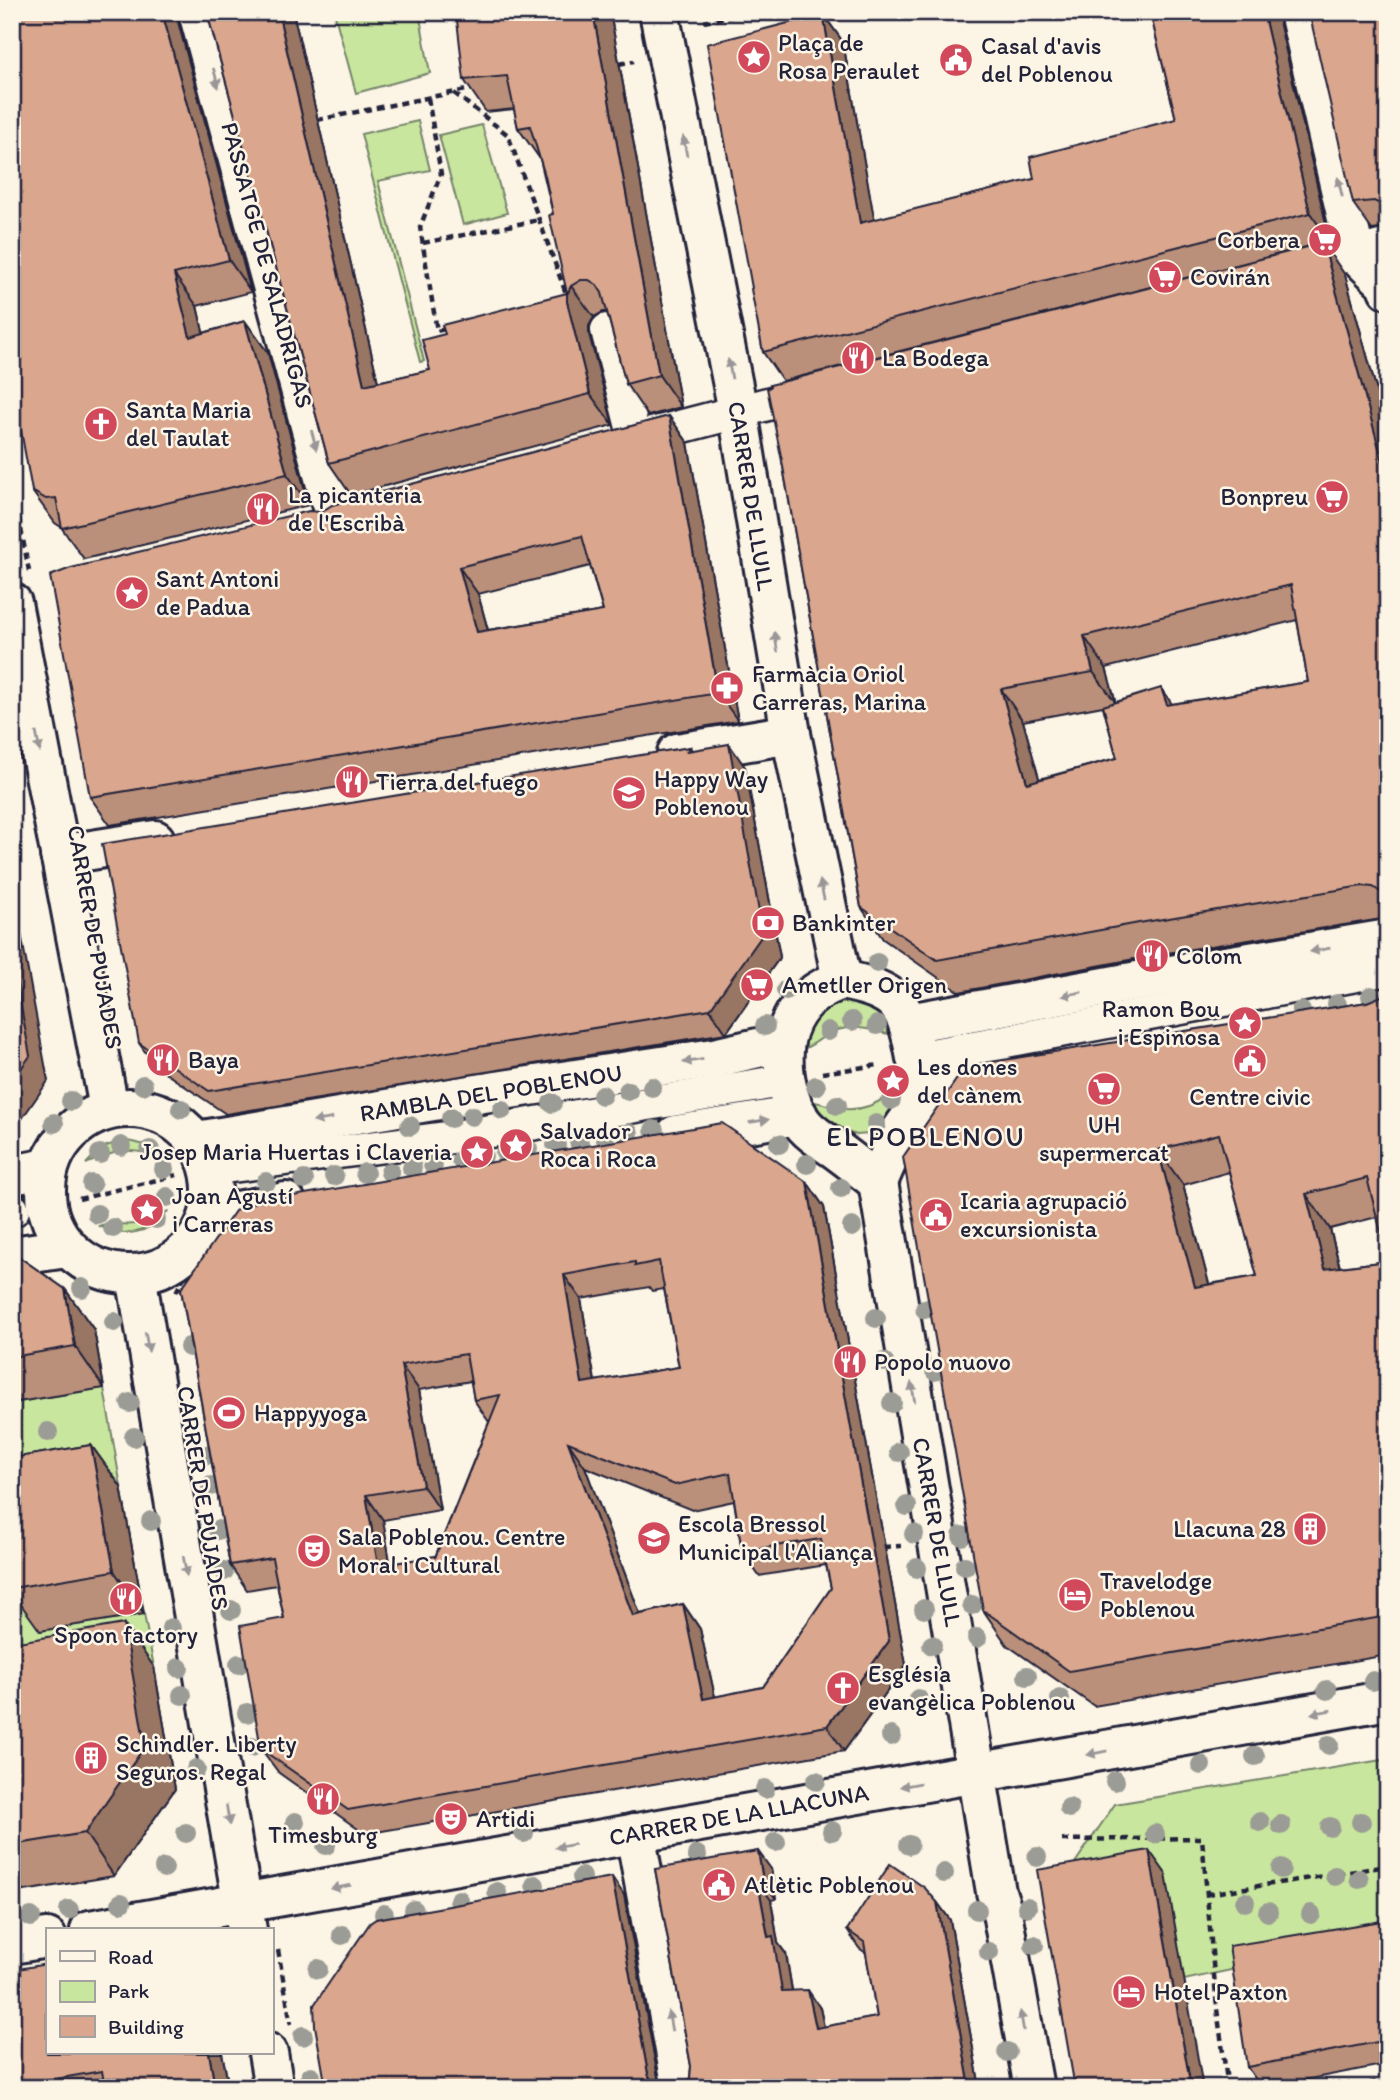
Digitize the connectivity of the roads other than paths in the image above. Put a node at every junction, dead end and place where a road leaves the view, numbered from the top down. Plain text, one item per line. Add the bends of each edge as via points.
1 (198, 12) edge
2 (659, 12) edge
3 (1299, 12) edge
4 (1371, 249) edge
5 (1261, 277) edge
6 (1388, 289) edge
7 (607, 330) edge
8 (842, 385) edge
9 (738, 411) junction
10 (335, 518) edge
11 (21, 589) edge
12 (790, 734) junction
13 (644, 758) edge
14 (192, 834) edge
15 (60, 855) junction
16 (1388, 939) edge
17 (1388, 969) edge
18 (842, 980) junction
19 (909, 1023) junction
20 (784, 1042) junction
21 (1038, 1070) edge
22 (927, 1072) junction
23 (770, 1083) dead end
24 (123, 1098) junction
25 (798, 1115) junction
26 (902, 1130) junction
27 (644, 1141) edge
28 (834, 1148) junction
29 (211, 1149) junction
30 (878, 1182) junction
31 (21, 1191) edge
32 (320, 1197) edge
33 (218, 1215) junction
34 (67, 1248) junction
35 (12, 1256) edge
36 (136, 1275) junction
37 (1388, 1700) edge
38 (977, 1773) junction
39 (635, 1833) junction
40 (245, 1917) edge
41 (114, 1928) edge
42 (46, 1938) edge
43 (12, 1944) edge
44 (268, 2054) edge
45 (274, 2088) edge
46 (682, 2088) edge
47 (1034, 2088) edge

1 -> 10 street, PASSATGE DE SALADRIGAS
9 -> 2 street, CARRER DE LLULL
4 -> 3 street
4 - 5 street
4 - 6 street
7 - 9 street via 622,442
8 - 9 street
12 -> 9 street, CARRER DE LLULL
11 -> 15 street, CARRER DE PUJADES
12 - 13 street
18 -> 12 street, CARRER DE LLULL
14 - 15 street
15 - 24 street, CARRER DE PUJADES
16 -> 19 street
17 - 22 street
18 - 19 street via 873,986 889,996
18 - 20 street via 811,995 797,1011
19 - 22 street
20 - 25 street via 785,1080
20 -> 29 street, RAMBLA DEL POBLENOU via 714,1058 457,1097
21 - 22 street
22 - 26 street via 913,1116
23 - 29 street, RAMBLA DEL POBLENOU via 461,1136
24 - 29 street via 171,1118
24 - 31 street via 85,1120
27 -> 25 street
25 - 28 street via 813,1134
26 - 28 street via 877,1144
26 - 30 street
28 - 30 street
29 - 33 street
38 -> 30 street, CARRER DE LLULL
31 - 34 street via 46,1185 53,1226
32 - 33 street
33 - 36 street via 181,1256 160,1269
34 - 35 street
34 - 36 street via 87,1264 110,1273
36 -> 40 street, CARRER DE PUJADES
37 -> 38 street, CARRER DE LA LLACUNA
38 -> 39 street, CARRER DE LA LLACUNA
47 -> 38 street, CARRER DE LLULL
39 -> 40 street, CARRER DE LA LLACUNA
46 -> 39 street
40 - 41 street, CARRER DE LA LLACUNA
42 - 43 street
44 - 45 street

